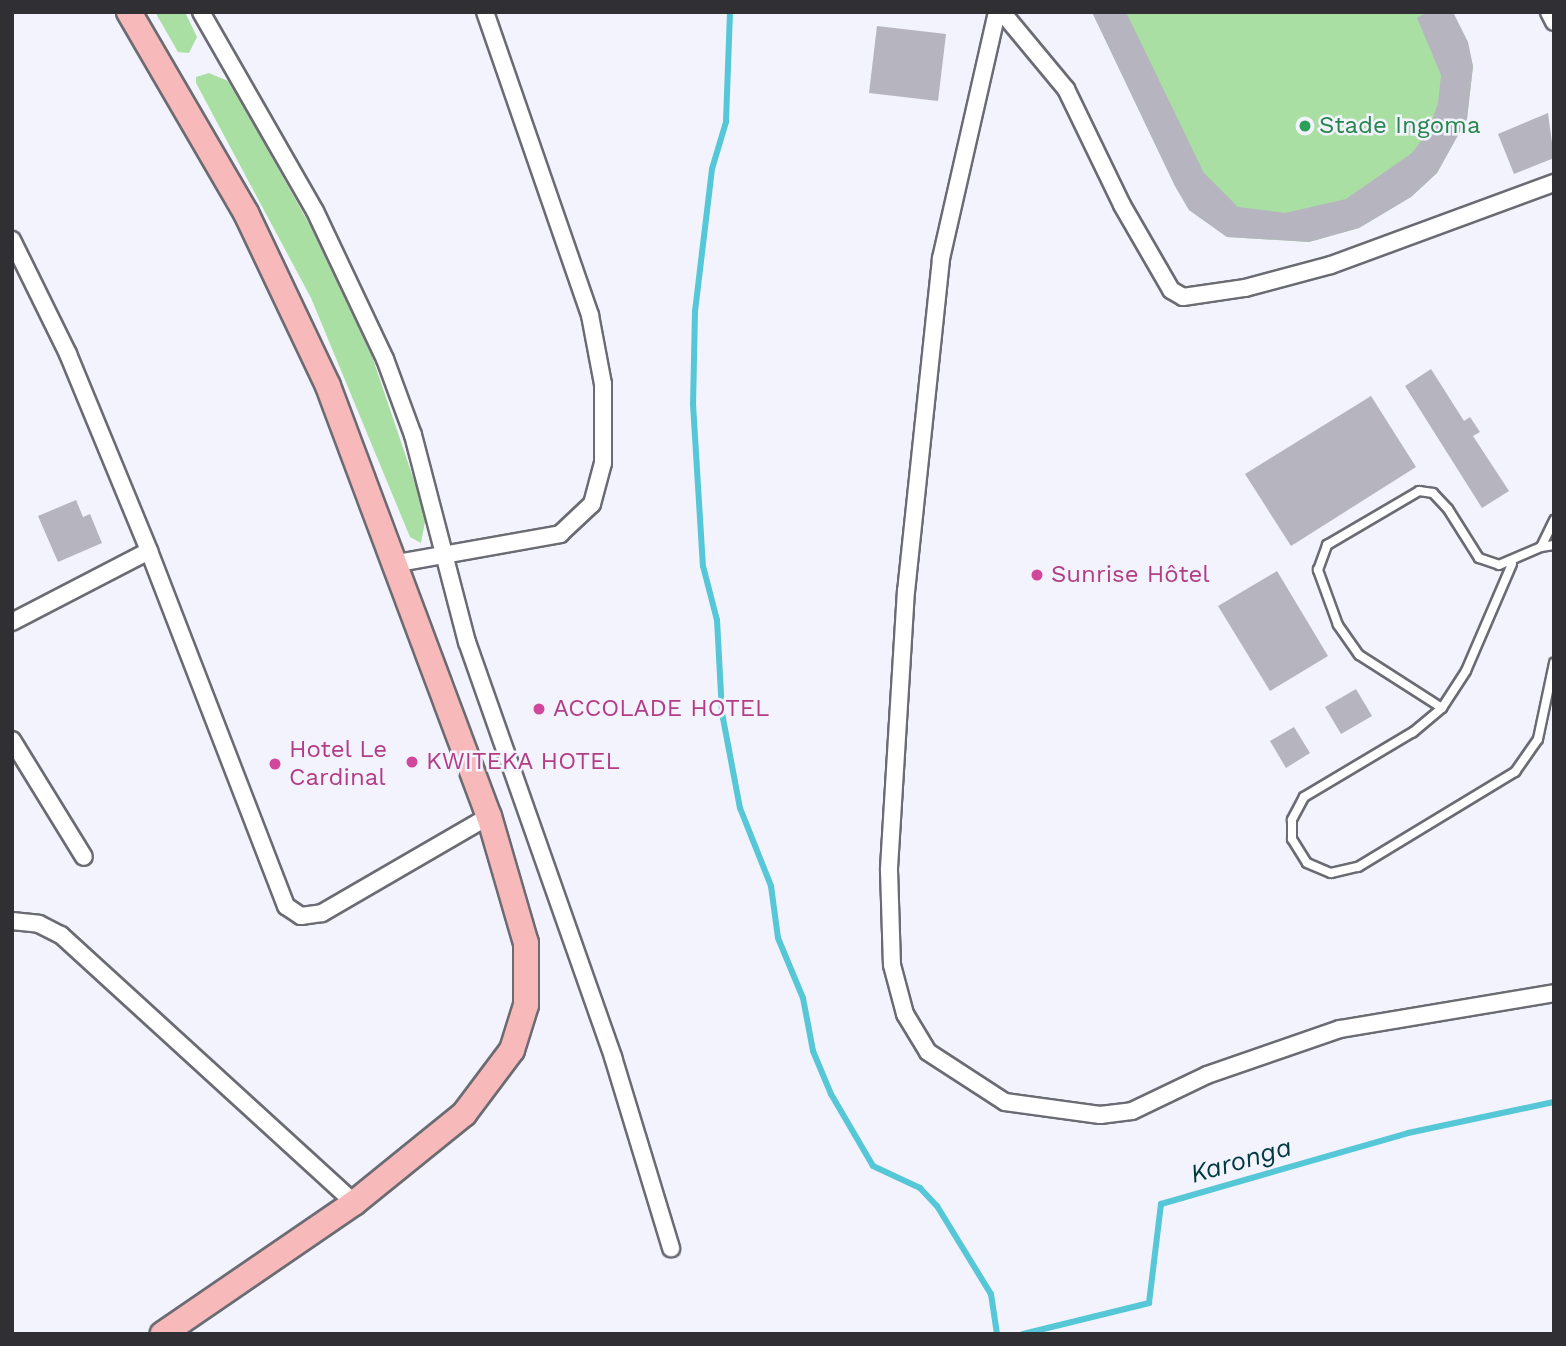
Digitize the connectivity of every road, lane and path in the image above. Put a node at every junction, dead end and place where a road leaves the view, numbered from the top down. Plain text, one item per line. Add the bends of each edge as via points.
1 (129, 12) edge
2 (201, 12) edge
3 (485, 12) edge
4 (999, 12) edge
5 (1549, 12) edge
6 (1554, 22) edge
7 (1554, 183) edge
8 (12, 240) edge
9 (1554, 520) edge
10 (1554, 545) edge
11 (1541, 547) junction
12 (149, 551) junction
13 (442, 552) junction
14 (398, 563) junction
15 (1512, 564) junction
16 (12, 622) edge
17 (1554, 663) edge
18 (1442, 708) junction
19 (12, 740) edge
20 (489, 816) junction
21 (84, 857) dead end
22 (12, 921) edge
23 (1554, 993) edge
24 (354, 1203) junction
25 (671, 1248) dead end
26 (163, 1334) edge

1 - 14 main road via 246,213 289,301
2 - 13 street via 314,211 385,359 412,435
3 - 13 street via 590,315 603,384 604,450 592,504 560,534
4 - 7 street via 1066,89 1155,262 1171,290 1184,297 1245,288 1331,265
4 - 23 street via 941,259 906,590 889,870 892,965 905,1014 928,1052 1005,1102 1100,1115 1132,1111 1207,1074 1340,1029
5 - 6 street
8 - 12 street via 68,354
9 - 11 lane
10 - 11 lane
11 - 15 lane
12 - 16 street
12 - 20 street via 286,906 301,916 322,913
13 - 14 street
13 - 25 street via 467,642 613,1057
14 - 20 main road
15 - 18 lane via 1466,671
15 - 18 lane via 1479,558 1448,509 1433,493 1419,491 1327,545 1319,556 1319,584 1359,655
17 - 18 lane via 1538,740 1515,772 1358,867 1331,873 1307,863 1292,839 1292,820 1304,797 1413,732
19 - 21 street
20 - 24 main road via 526,943 526,1006 512,1050 464,1114
22 - 24 street via 40,924 61,935
24 - 26 main road

